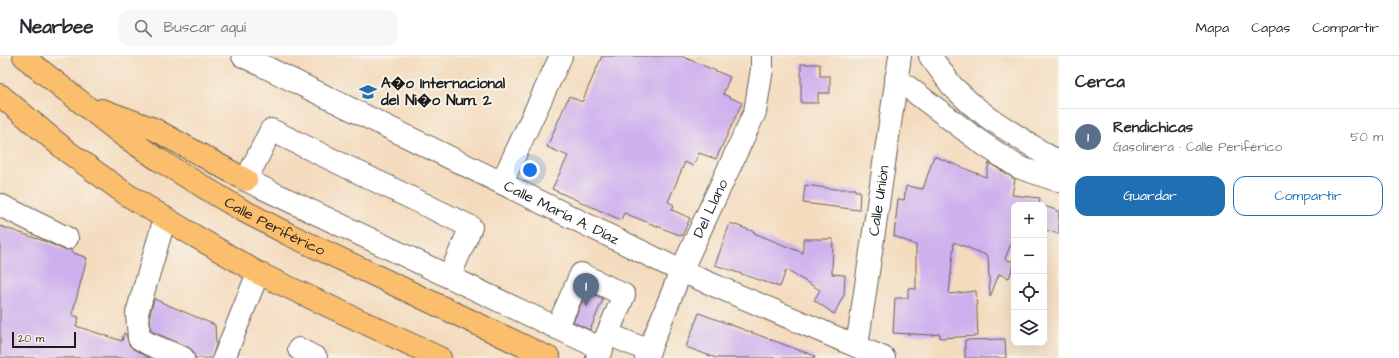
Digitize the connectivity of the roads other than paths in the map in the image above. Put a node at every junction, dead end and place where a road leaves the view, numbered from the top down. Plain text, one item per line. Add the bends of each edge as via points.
1 (24, 56) edge
2 (243, 56) edge
3 (561, 56) edge
4 (762, 56) edge
5 (900, 56) edge
6 (930, 56) edge
7 (896, 78) junction
8 (0, 95) edge
9 (83, 104) junction
10 (1059, 162) edge
11 (246, 180) junction
12 (1059, 181) edge
13 (502, 182) junction
14 (0, 205) edge
15 (303, 207) junction
16 (165, 218) junction
17 (288, 234) junction
18 (67, 238) dead end
19 (681, 271) junction
20 (258, 273) junction
21 (449, 277) junction
22 (519, 310) junction
23 (556, 328) junction
24 (506, 339) junction
25 (857, 346) junction
26 (602, 347) edge
27 (647, 355) edge
28 (183, 358) edge
29 (224, 358) edge
30 (438, 358) edge
31 (548, 358) edge
32 (884, 358) edge

1 - 9 highway, Calle Periférico
2 - 13 street, Calle María A. Díaz
3 - 13 street
4 - 19 street, Del Llano via 755,112
5 - 7 street, Calle Unión
6 - 10 street via 952,86 970,103 989,118
7 - 12 street via 1018,167
7 - 25 street, Calle Unión
8 - 16 highway via 74,156 126,194
9 - 11 highway via 154,130
9 - 17 highway, Calle Periférico via 165,164 240,209
11 - 15 street
11 - 21 street via 271,130 471,227
13 - 19 street, Calle María A. Díaz
14 - 18 street
15 - 17 street
15 - 21 street
16 - 20 highway
16 - 28 street via 137,313 139,338
17 - 24 highway, Calle Periférico
19 - 25 street, Calle María A. Díaz
19 - 27 street, Del Llano
20 - 29 street
20 - 30 highway
21 - 22 street
22 - 23 street
22 - 24 street
23 - 26 street
23 - 26 street via 581,274 624,295
24 - 31 highway, Calle Periférico
25 - 32 street, Calle María A. Díaz
26 - 27 street

